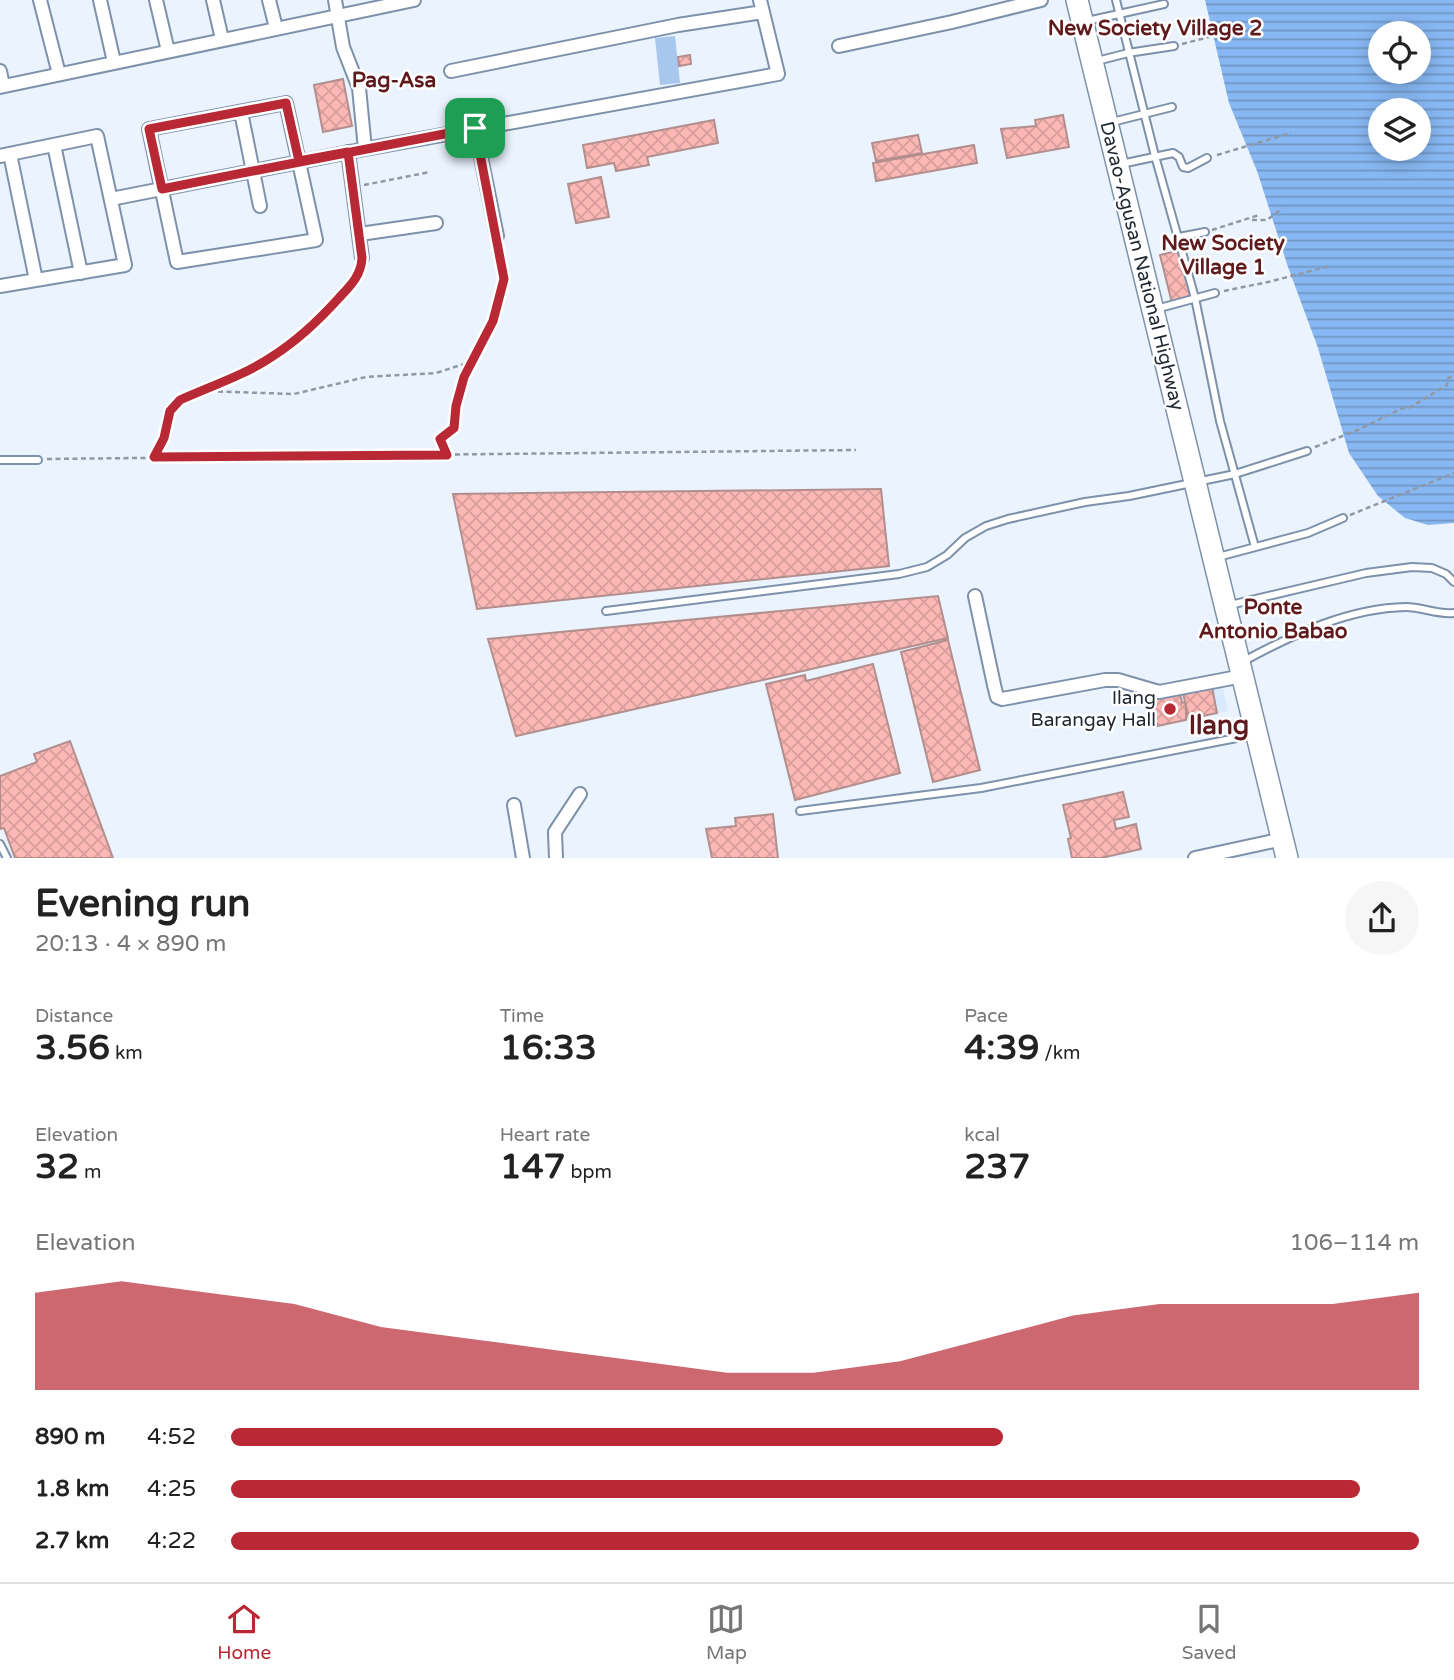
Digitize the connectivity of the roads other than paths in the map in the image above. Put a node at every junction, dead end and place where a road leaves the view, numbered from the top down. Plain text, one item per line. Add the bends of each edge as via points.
1 (40, 0) edge
2 (100, 0) edge
3 (156, 0) edge
4 (214, 0) edge
5 (269, 0) edge
6 (335, 0) edge
7 (414, 0) edge
8 (1041, 0) edge
9 (1077, 0) edge
10 (1116, 0) edge
11 (1164, 4) dead end
12 (761, 6) edge
13 (1119, 13) junction
14 (338, 16) junction
15 (1083, 22) junction
16 (276, 28) junction
17 (222, 39) junction
18 (839, 46) dead end
19 (1174, 46) road end
20 (168, 51) junction
21 (1128, 52) junction
22 (114, 62) junction
23 (1093, 63) junction
24 (0, 71) edge
25 (451, 71) dead end
26 (59, 74) junction
27 (2, 86) edge
28 (1171, 107) dead end
29 (241, 111) junction
30 (1145, 113) junction
31 (1108, 124) junction
32 (475, 128) junction
33 (54, 145) junction
34 (365, 149) junction
35 (348, 152) junction
36 (5, 155) edge
37 (1155, 156) junction
38 (1207, 158) road end
39 (299, 161) junction
40 (1119, 165) junction
41 (253, 170) junction
42 (162, 189) junction
43 (111, 199) junction
44 (260, 206) dead end
45 (436, 223) dead end
46 (1205, 232) road end
47 (360, 234) junction
48 (496, 236) road end
49 (1179, 237) junction
50 (362, 258) road end
51 (81, 272) junction
52 (36, 280) junction
53 (0, 286) edge
54 (1215, 293) road end
55 (1195, 298) junction
56 (1154, 310) junction
57 (1307, 451) road end
58 (0, 460) edge
59 (38, 460) road end
60 (1235, 474) junction
61 (1195, 482) junction
62 (1343, 518) road end
63 (1255, 547) junction
64 (1213, 558) junction
65 (1454, 582) edge
66 (975, 596) dead end
67 (1225, 606) junction
68 (606, 611) dead end
69 (1454, 613) edge
70 (1241, 670) junction
71 (1257, 734) junction
72 (580, 793) dead end
73 (514, 805) dead end
74 (800, 811) dead end
75 (0, 844) edge
76 (1285, 848) edge
77 (6, 858) edge
78 (523, 858) edge
79 (556, 858) edge
80 (1195, 858) edge

1 - 26 street
2 - 22 street
3 - 20 street
4 - 17 street
5 - 16 street
6 - 14 street
7 - 14 street
8 - 18 street
9 - 15 highway, Davao-Agusan National Highway
10 - 13 lane
11 - 13 lane
12 - 25 street
12 - 32 street via 778,74
13 - 15 lane
13 - 21 lane
14 - 16 street
14 - 34 street via 343,47 359,88
15 - 23 highway, Davao-Agusan National Highway
16 - 17 street
17 - 20 street
19 - 21 lane
20 - 22 street
21 - 23 lane
21 - 30 lane
22 - 26 street
23 - 31 highway, Davao-Agusan National Highway
24 - 27 street
26 - 27 street
28 - 30 lane
29 - 39 street via 286,103
29 - 41 street
29 - 42 street via 149,129
30 - 31 lane
30 - 37 lane
31 - 40 highway, Davao-Agusan National Highway
32 - 34 street
32 - 48 street
33 - 36 street
33 - 43 street via 97,136
33 - 51 street
34 - 35 street
35 - 39 street
35 - 47 street
36 - 52 street
37 - 38 lane via 1177,153 1188,169
37 - 40 lane
37 - 49 lane
39 - 41 street
39 - 42 street via 316,240 177,262
40 - 56 highway, Davao-Agusan National Highway
41 - 42 street
41 - 44 street
42 - 43 street
43 - 51 street via 125,265
45 - 47 street
46 - 49 lane
47 - 50 street
49 - 55 lane
51 - 52 street
52 - 53 street
54 - 55 lane
55 - 56 lane
55 - 60 lane
56 - 61 highway, Davao-Agusan National Highway
57 - 60 lane
58 - 59 lane
60 - 61 lane
60 - 63 lane
61 - 64 highway, Davao-Agusan National Highway
61 - 68 lane via 1008,519 965,538 927,567 899,574
62 - 63 lane
63 - 64 lane
64 - 67 highway, Davao-Agusan National Highway
65 - 67 lane via 1432,568 1412,567 1366,573
66 - 70 street via 1000,699 1105,680 1159,692
67 - 70 highway, Davao-Agusan National Highway
69 - 70 lane via 1408,607 1354,614 1278,643
70 - 71 highway, Davao-Agusan National Highway
71 - 74 lane via 981,788
71 - 76 highway, Davao-Agusan National Highway
72 - 79 street via 555,832
73 - 78 street
75 - 77 lane
76 - 80 street

